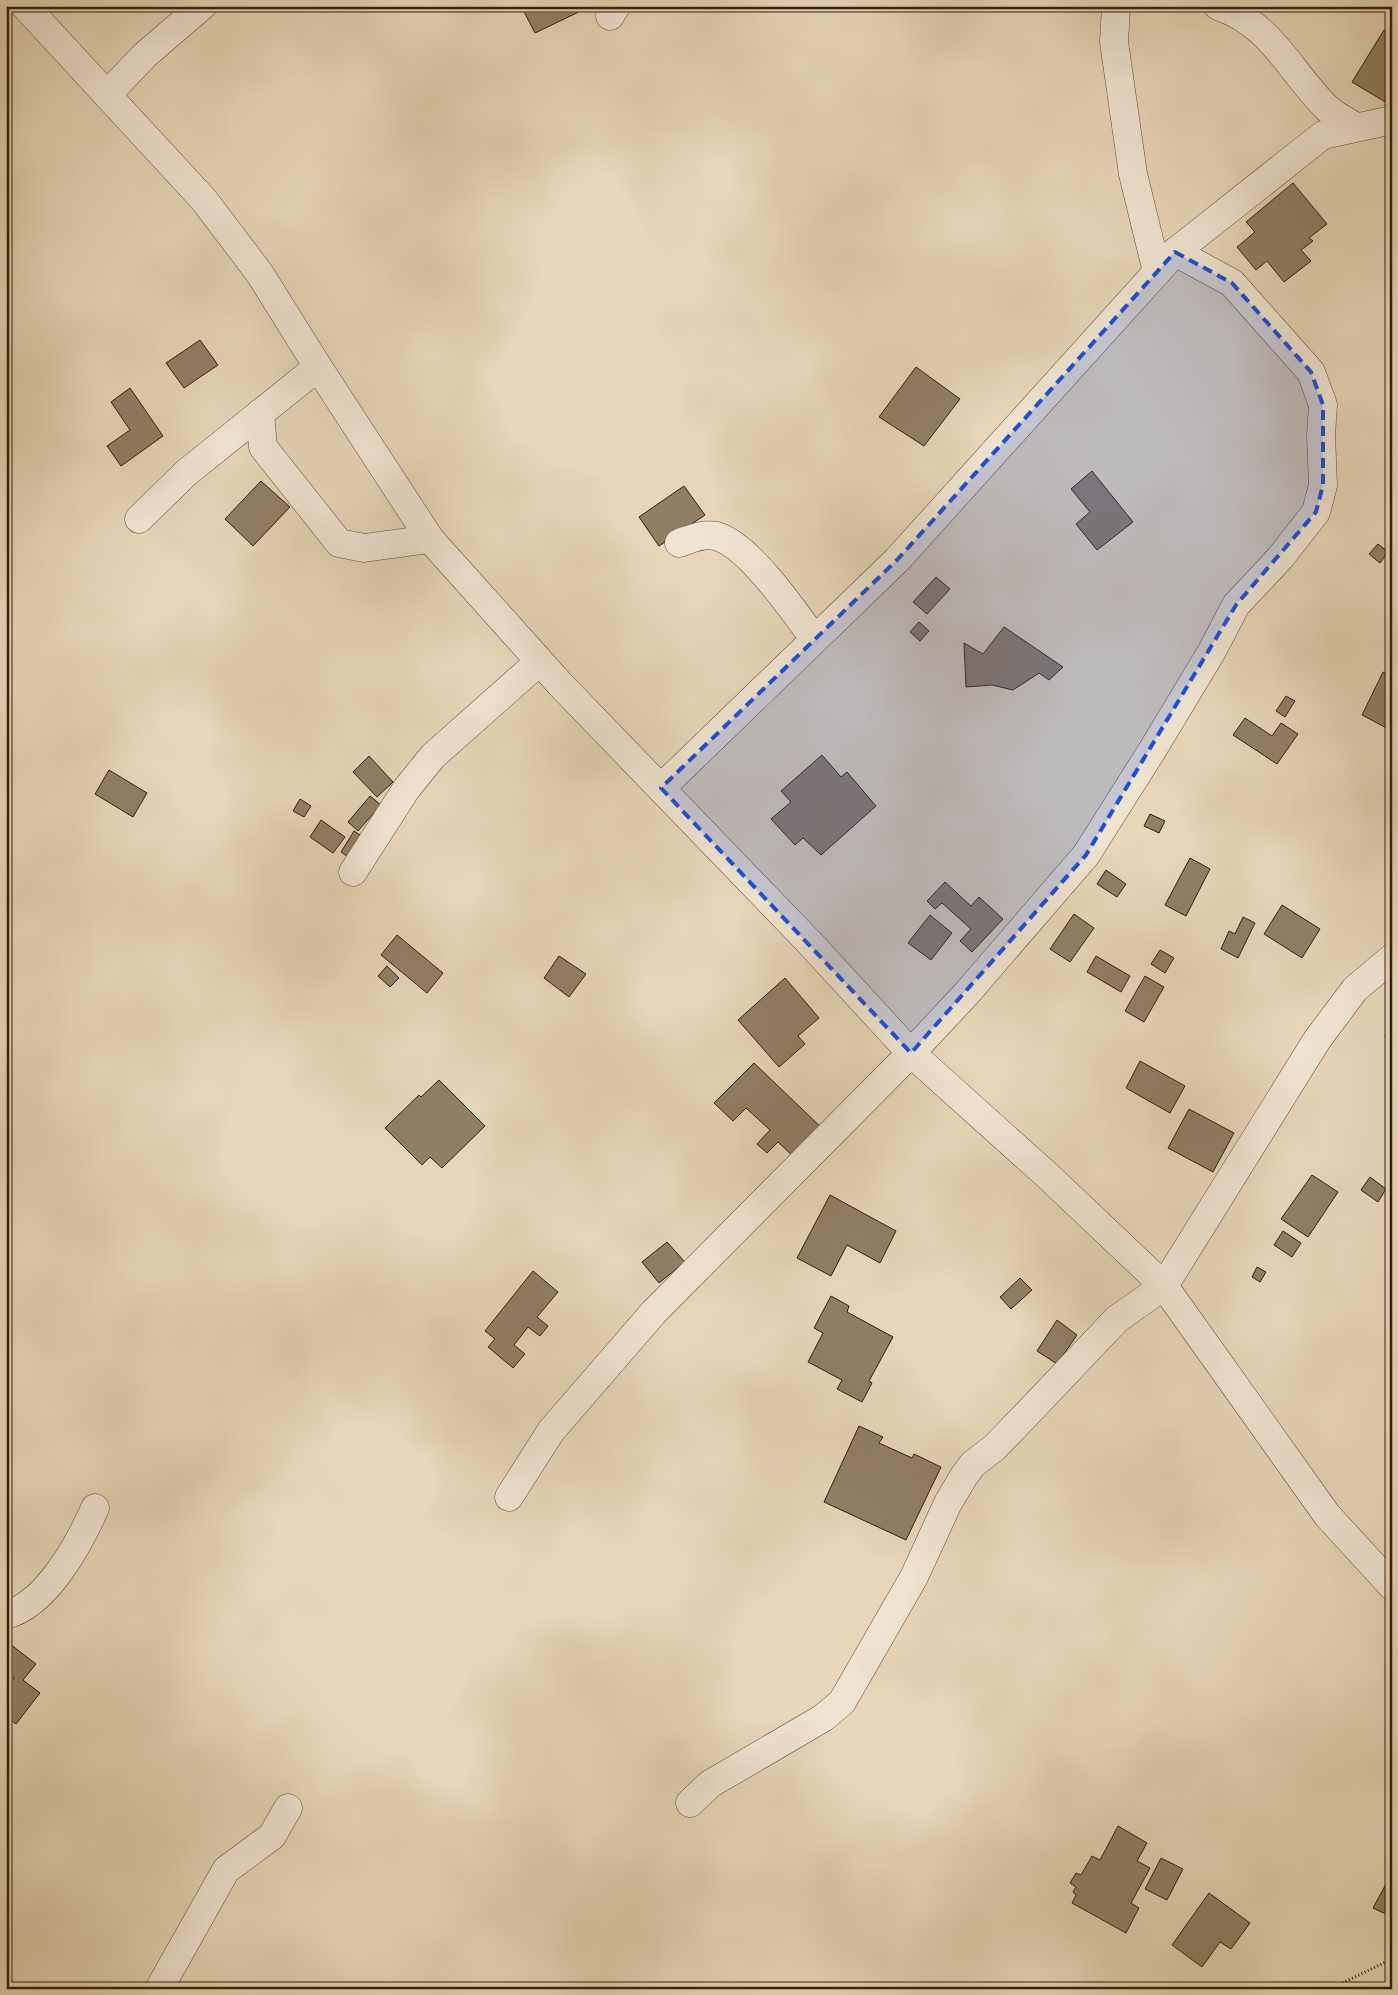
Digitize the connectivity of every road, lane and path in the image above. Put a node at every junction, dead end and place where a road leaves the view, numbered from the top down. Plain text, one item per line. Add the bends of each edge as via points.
1 (25, 6) edge
2 (202, 6) edge
3 (1116, 6) edge
4 (1218, 6) edge
5 (107, 95) junction
6 (1392, 120) edge
7 (1356, 127) junction
8 (1166, 262) junction
9 (318, 367) junction
10 (260, 413) junction
11 (139, 519) dead end
12 (430, 540) junction
13 (679, 544) dead end
14 (814, 639) junction
15 (539, 662) junction
16 (661, 788) junction
17 (353, 872) dead end
18 (1392, 958) edge
19 (910, 1053) junction
20 (1164, 1286) junction
21 (509, 1497) dead end
22 (95, 1508) dead end
23 (1392, 1586) edge
24 (6, 1615) edge
25 (690, 1803) dead end
26 (288, 1808) dead end
27 (1392, 1959) edge
28 (159, 1989) edge
29 (1330, 1989) edge

1 - 5 street
2 - 5 street via 144,55
3 - 8 street via 1114,42 1133,174
4 - 7 street via 1235,12 1256,26 1280,49 1329,109
5 - 9 street via 204,200 260,274
6 - 7 street
7 - 8 street via 1323,135
8 - 14 street via 897,560
8 - 19 street via 1232,283 1310,372 1322,405 1323,485 1316,512 1236,606 1153,749 1086,855 967,993
9 - 10 street
9 - 12 street
10 - 11 street via 186,473
10 - 12 street via 262,447 339,543 364,548
12 - 15 street
13 - 14 street via 699,536 716,536 734,544 795,612
14 - 16 street
15 - 16 street
15 - 17 street via 433,756 407,788
16 - 19 street
18 - 20 street via 1355,989 1317,1040
19 - 20 street
19 - 21 street via 654,1312 551,1431
20 - 23 street via 1327,1514
20 - 25 street via 1117,1319 994,1448 973,1464 948,1503 914,1577 842,1702 823,1718 710,1784
22 - 24 street via 80,1541 45,1588 16,1612
26 - 28 street via 272,1836 226,1870
27 - 29 path

